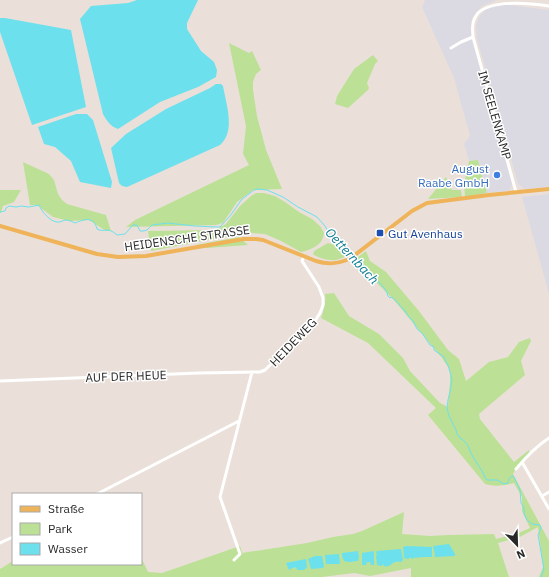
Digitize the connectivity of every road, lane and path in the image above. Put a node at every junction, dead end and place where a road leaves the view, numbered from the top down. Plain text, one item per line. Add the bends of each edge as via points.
1 (549, 6) edge
2 (473, 37) junction
3 (452, 48) dead end
4 (549, 189) edge
5 (516, 192) junction
6 (0, 226) edge
7 (304, 256) junction
8 (252, 372) junction
9 (0, 381) edge
10 (239, 421) junction
11 (549, 438) edge
12 (522, 462) junction
13 (516, 470) dead end
14 (549, 492) edge
15 (98, 493) edge
16 (542, 496) junction
17 (549, 509) edge
18 (12, 537) edge
19 (0, 543) edge
20 (234, 560) dead end

1 - 2 street, IM SEELENKAMP via 507,1 491,3 483,7 475,18
2 - 3 street
2 - 5 street, IM SEELENKAMP
4 - 5 main road, HEIDENSCHE STRASSE
5 - 7 main road, HEIDENSCHE STRASSE via 422,205 344,262 324,263
6 - 7 main road, HEIDENSCHE STRASSE via 118,257 146,256 249,238 263,240
7 - 8 street, HEIDEWEG via 302,261 323,298 320,313 265,370
8 - 9 street, AUF DER HEUE
8 - 10 street
10 - 15 street
10 - 20 street via 220,497 240,554
11 - 12 street
12 - 13 street
12 - 16 street
14 - 16 street
16 - 17 street
18 - 19 street

